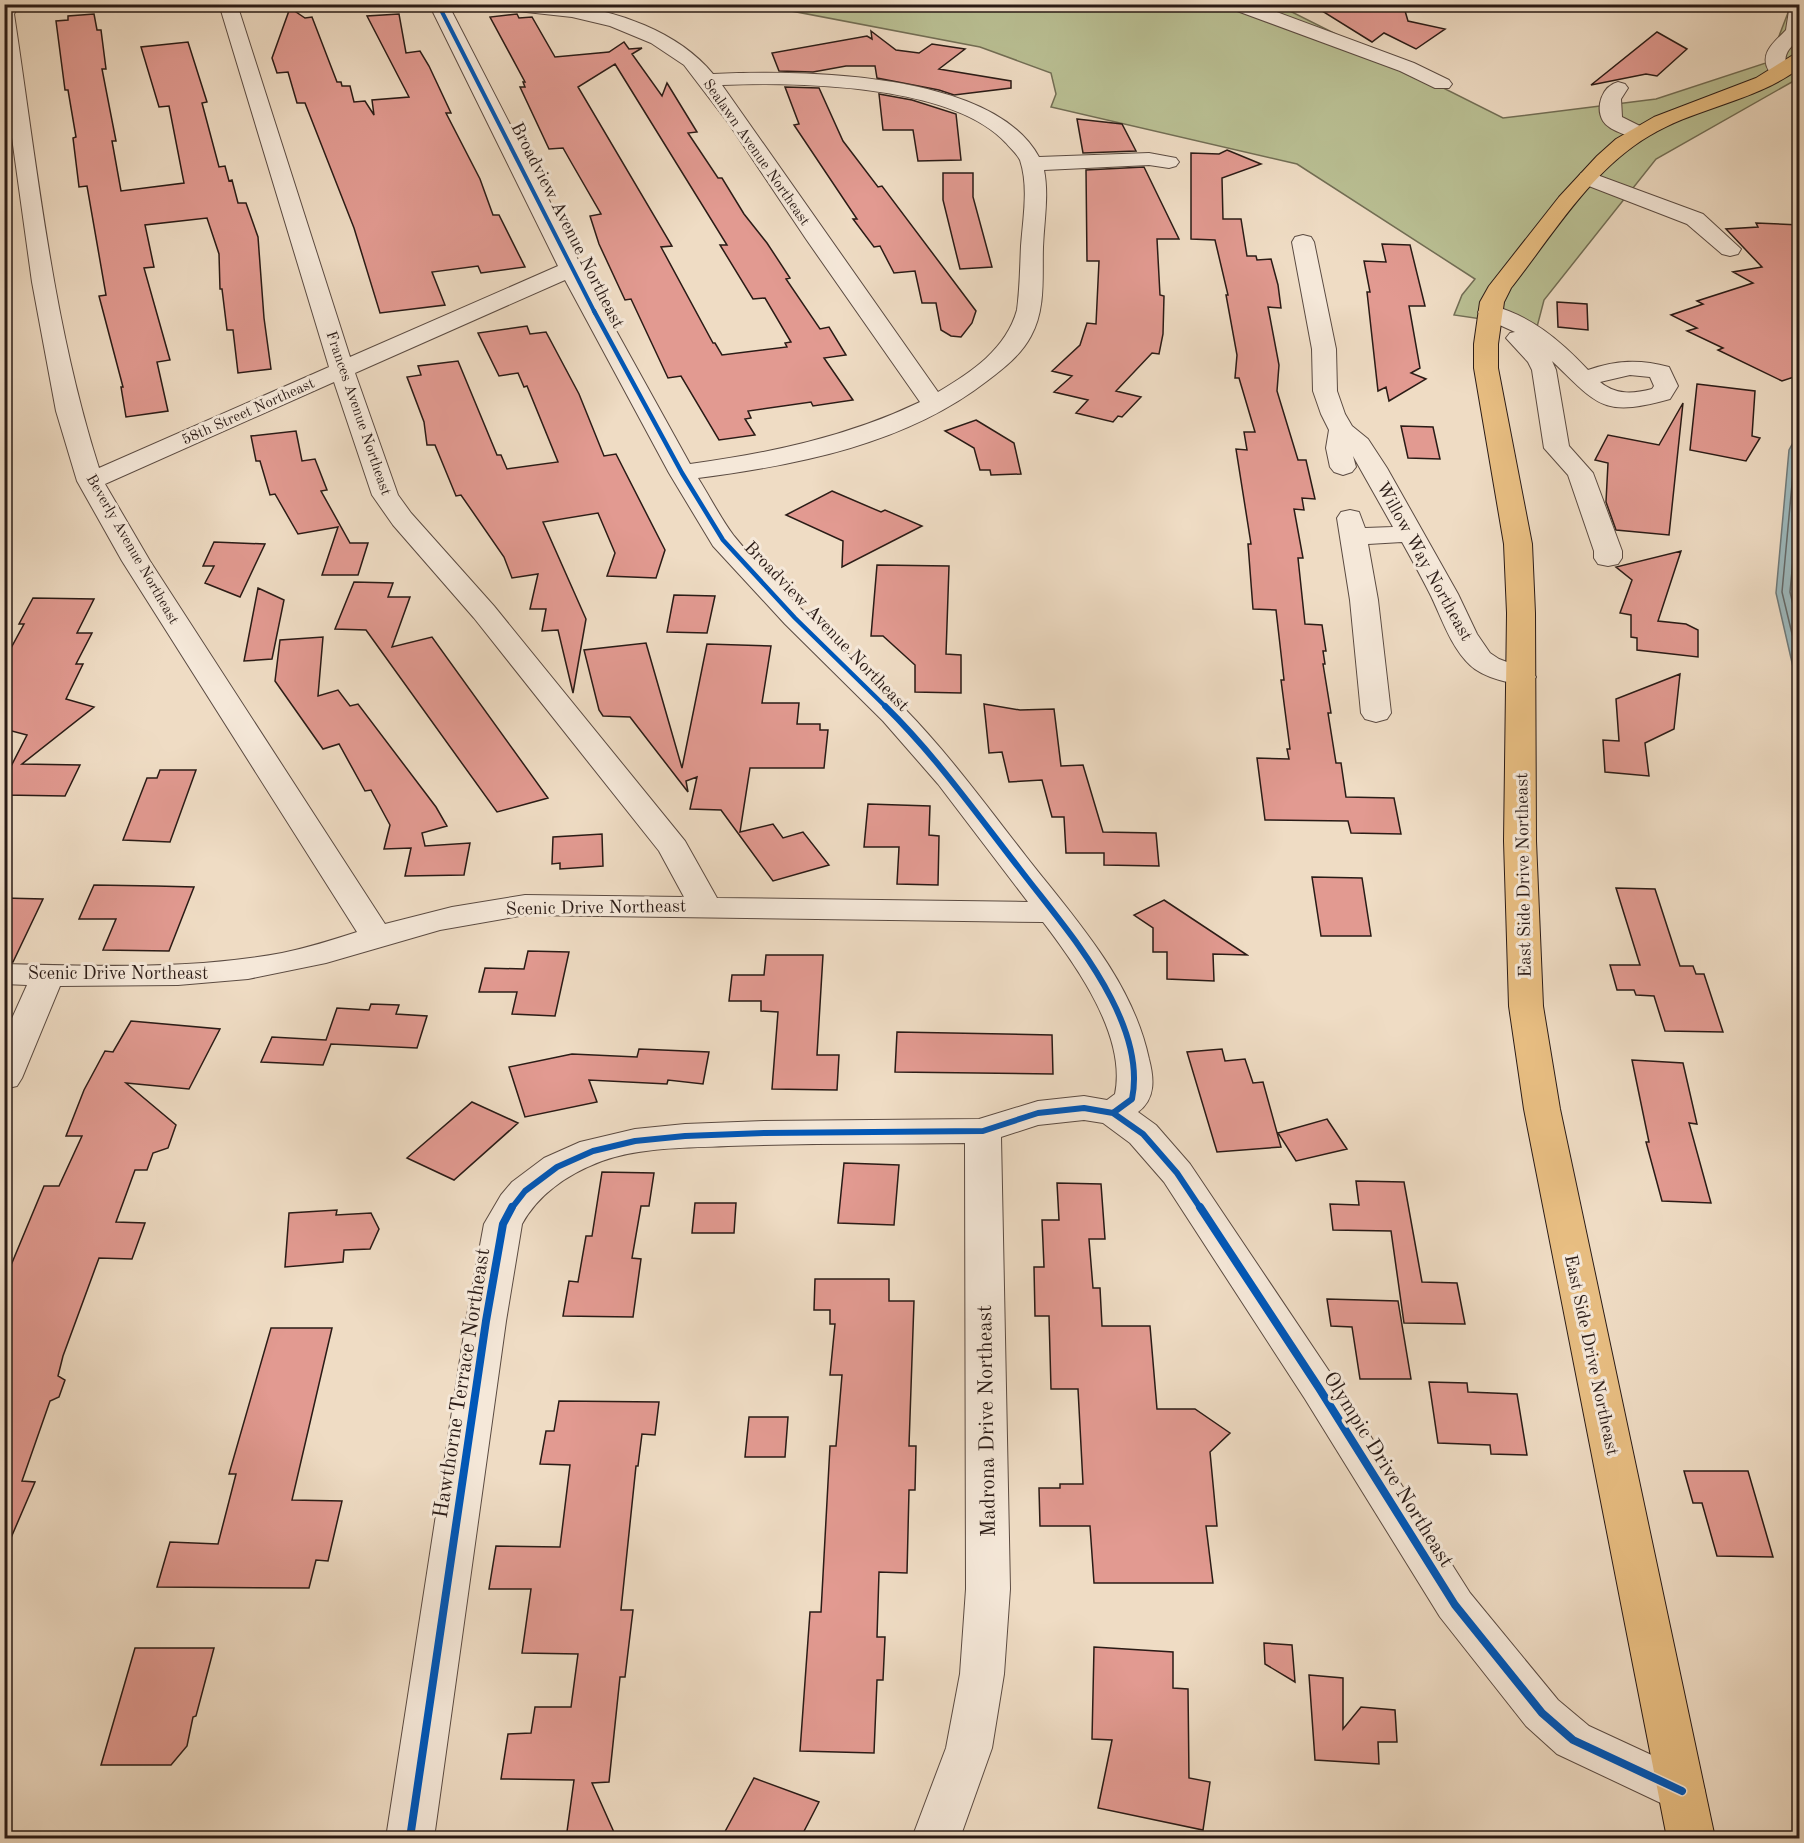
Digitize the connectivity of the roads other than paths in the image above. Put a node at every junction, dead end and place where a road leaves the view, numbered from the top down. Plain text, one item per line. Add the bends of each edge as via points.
1 (11, 4) edge
2 (228, 4) edge
3 (438, 4) edge
4 (507, 4) edge
5 (1236, 4) edge
6 (1799, 4) edge
7 (1790, 66) edge
8 (708, 80) junction
9 (1442, 84) dead end
10 (1618, 88) dead end
11 (1640, 133) junction
12 (15, 161) edge
13 (1169, 162) dead end
14 (1031, 164) junction
15 (1589, 177) junction
16 (1303, 242) dead end
17 (1730, 249) dead end
18 (571, 269) junction
19 (1489, 320) junction
20 (342, 369) junction
21 (1583, 380) dead end
22 (934, 404) junction
23 (1342, 430) junction
24 (1343, 467) dead end
25 (682, 473) junction
26 (90, 481) junction
27 (1411, 534) junction
28 (1608, 558) dead end
29 (1521, 677) junction
30 (1376, 713) dead end
31 (705, 906) junction
32 (1052, 912) junction
33 (377, 938) junction
34 (4, 974) edge
35 (48, 975) junction
36 (4, 1078) edge
37 (1113, 1113) junction
38 (982, 1131) junction
39 (1682, 1791) junction
40 (410, 1839) edge
41 (936, 1839) edge
42 (1691, 1839) edge

1 - 12 street, Beverly Avenue Northeast via 5,14
2 - 20 street, Frances Avenue Northeast
3 - 18 street, Broadview Avenue Northeast
4 - 8 street, Sealawn Avenue Northeast via 567,12 638,30 675,48
5 - 9 street via 1407,67
6 - 7 street via 1794,34 1776,54 1777,69
7 - 11 main road, East Side Drive Northeast via 1764,82
8 - 14 street via 826,80 930,98 971,110 1001,126 1021,146
8 - 22 street, Sealawn Avenue Northeast
10 - 11 street via 1612,93 1609,109 1613,120
11 - 15 main road, East Side Drive Northeast via 1611,153
12 - 26 street, Beverly Avenue Northeast via 68,411
13 - 14 street via 1149,159
14 - 22 street via 1031,310 1015,344 999,361
15 - 17 street via 1695,219
15 - 19 main road, East Side Drive Northeast via 1500,286
16 - 23 street via 1324,349 1325,391
18 - 20 street, 58th Street Northeast
18 - 25 street, Broadview Avenue Northeast
19 - 21 street via 1507,316 1533,332
19 - 28 street via 1515,336 1545,370 1557,448 1580,473
19 - 29 main road, East Side Drive Northeast via 1486,344 1490,398 1518,544
20 - 26 street, 58th Street Northeast
20 - 31 street, Frances Avenue Northeast via 385,495 674,848
22 - 25 street via 894,423 832,444 768,460
23 - 24 street via 1339,448
23 - 27 street, Willow Way Northeast via 1359,444
25 - 32 street, Broadview Avenue Northeast via 723,540 941,768
26 - 33 street, Beverly Avenue Northeast via 142,570
27 - 29 street, Willow Way Northeast via 1463,635 1480,659
27 - 30 street via 1352,527
29 - 39 main road, East Side Drive Northeast via 1520,841 1526,1006 1542,1109
31 - 32 street, Scenic Drive Northeast
31 - 33 street, Scenic Drive Northeast via 525,906 473,912
32 - 37 street, Broadview Avenue Northeast via 1091,962 1127,1036 1136,1079 1132,1098
33 - 35 street, Scenic Drive Northeast via 284,963 215,973
34 - 35 street, Scenic Drive Northeast
35 - 36 street
37 - 38 street via 1084,1108 1038,1113
37 - 39 street, Olympic Drive Northeast via 1143,1134 1177,1173 1319,1388 1455,1605 1542,1713 1573,1740
38 - 40 street, Hawthorne Terrace Northeast via 764,1133 635,1141 593,1151 557,1167 514,1204 503,1224 486,1322
38 - 41 street, Madrona Drive Northeast via 988,1589 982,1674 969,1748
39 - 42 main road, East Side Drive Northeast

